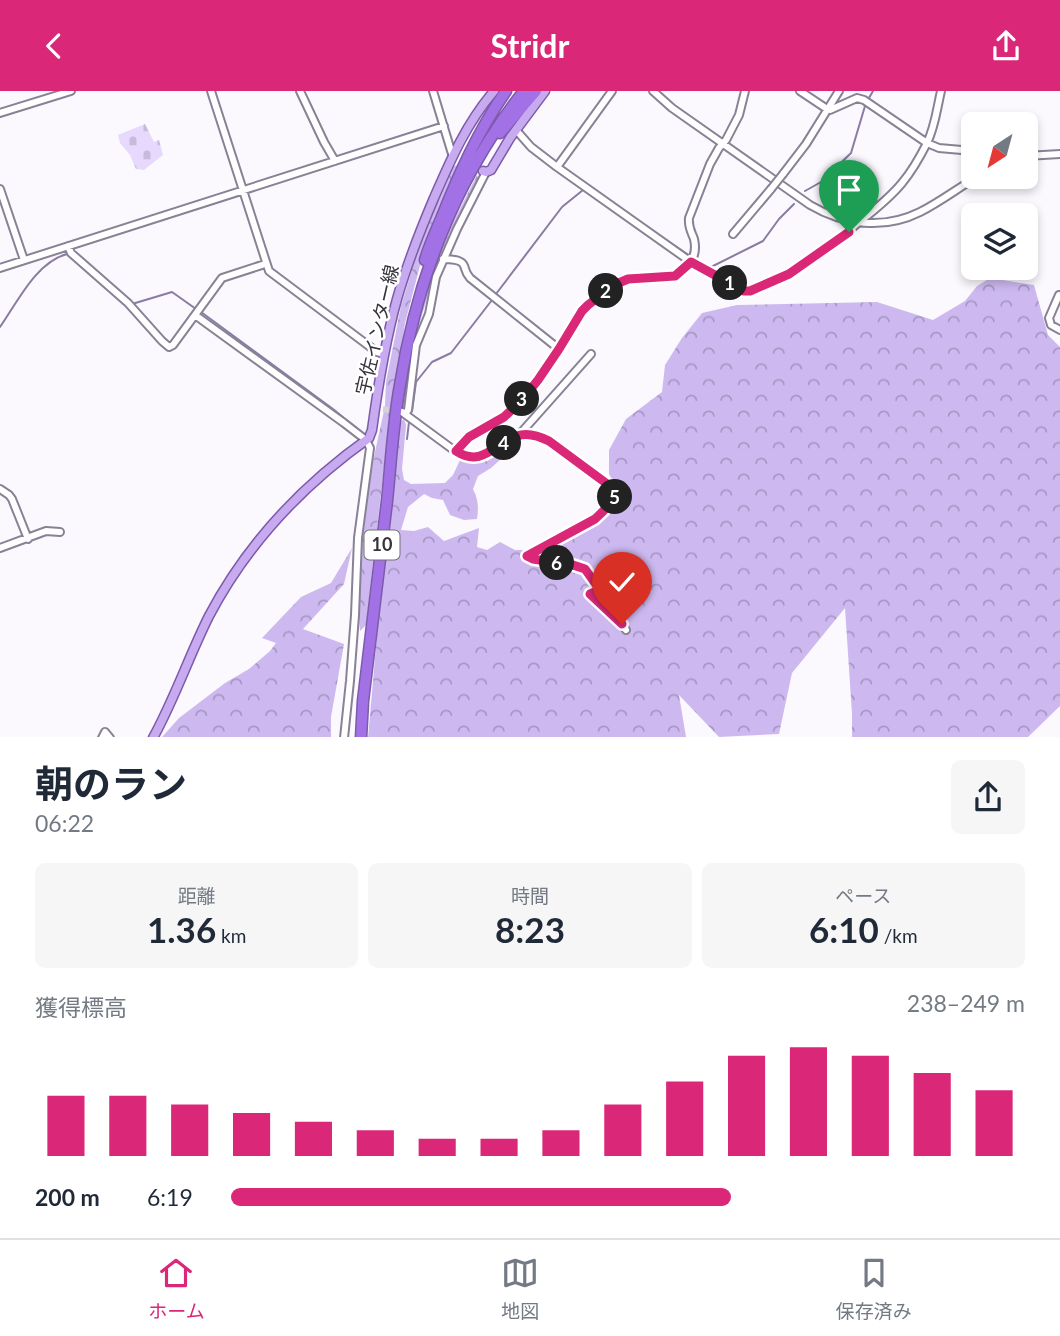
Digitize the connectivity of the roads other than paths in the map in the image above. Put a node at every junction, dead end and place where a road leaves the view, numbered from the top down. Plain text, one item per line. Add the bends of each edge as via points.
1 (71, 91) edge
2 (211, 91) edge
3 (300, 91) edge
4 (433, 91) edge
5 (494, 91) edge
6 (506, 91) edge
7 (524, 91) edge
8 (536, 91) edge
9 (545, 91) edge
10 (612, 91) edge
11 (653, 91) edge
12 (745, 91) edge
13 (800, 91) edge
14 (839, 91) edge
15 (941, 91) edge
16 (53, 94) edge
17 (827, 110) junction
18 (0, 113) edge
19 (444, 126) junction
20 (516, 130) junction
21 (927, 143) junction
22 (722, 144) junction
23 (961, 150) edge
24 (1060, 154) edge
25 (1038, 155) edge
26 (457, 156) junction
27 (335, 161) junction
28 (557, 167) junction
29 (485, 172) joint
30 (470, 174) junction
31 (961, 187) edge
32 (0, 189) edge
33 (242, 191) junction
34 (858, 223) junction
35 (733, 234) dead end
36 (68, 246) junction
37 (443, 259) junction
38 (24, 260) junction
39 (691, 262) junction
40 (265, 264) junction
41 (0, 268) edge
42 (1059, 295) edge
43 (195, 315) junction
44 (1060, 330) edge
45 (559, 349) junction
46 (405, 353) junction
47 (384, 354) junction
48 (591, 354) dead end
49 (519, 435) junction
50 (366, 440) junction
51 (456, 451) junction
52 (0, 489) edge
53 (60, 532) dead end
54 (28, 539) junction
55 (0, 548) edge
56 (626, 630) dead end
57 (102, 737) edge
58 (110, 737) edge
59 (153, 737) edge
60 (344, 737) edge
61 (361, 737) edge

1 - 16 street
2 - 33 street
3 - 27 street
4 - 19 street
5 - 26 main road, 宇佐インター線 via 478,112
6 - 46 highway via 470,151 430,243
7 - 30 highway, 10
8 - 30 highway
9 - 20 main road
10 - 28 street
11 - 22 street
12 - 22 street
13 - 17 street
14 - 17 street
15 - 21 street
16 - 18 street
17 - 21 street via 857,98 864,100
17 - 35 street, bridge via 806,144
19 - 26 street
19 - 27 street
20 - 28 street
20 - 29 main road via 491,170
21 - 23 street
21 - 34 street via 902,183
22 - 34 street via 817,210
22 - 39 street via 689,218 695,249
24 - 25 street
26 - 47 main road, 宇佐インター線 via 411,257
27 - 33 street
28 - 39 street
29 - 37 street
30 - 46 highway, 10 via 441,232
31 - 34 street via 911,216
32 - 38 street
33 - 36 street
33 - 40 street
34 - 39 street via 789,274 750,291
36 - 38 street
36 - 43 street via 167,346 173,345
37 - 45 street via 461,261 470,278
37 - 51 street via 416,345 408,410 403,413
38 - 41 street
39 - 45 street via 675,276 637,277 614,285 582,311
40 - 43 street via 222,278
40 - 47 street via 272,275
42 - 44 street via 1049,319
43 - 50 street
45 - 51 street via 511,410
46 - 61 highway, 10
47 - 50 main road, 宇佐インター線 via 379,409
48 - 49 street
49 - 51 street via 480,456
49 - 56 street via 549,441 614,489 614,499 595,519 527,556 585,569 600,590 590,594
50 - 59 main road via 292,502 255,545 203,628
50 - 60 street via 370,448 358,538
52 - 54 street via 12,499
53 - 54 street via 46,531
54 - 55 street
57 - 58 street via 105,732

